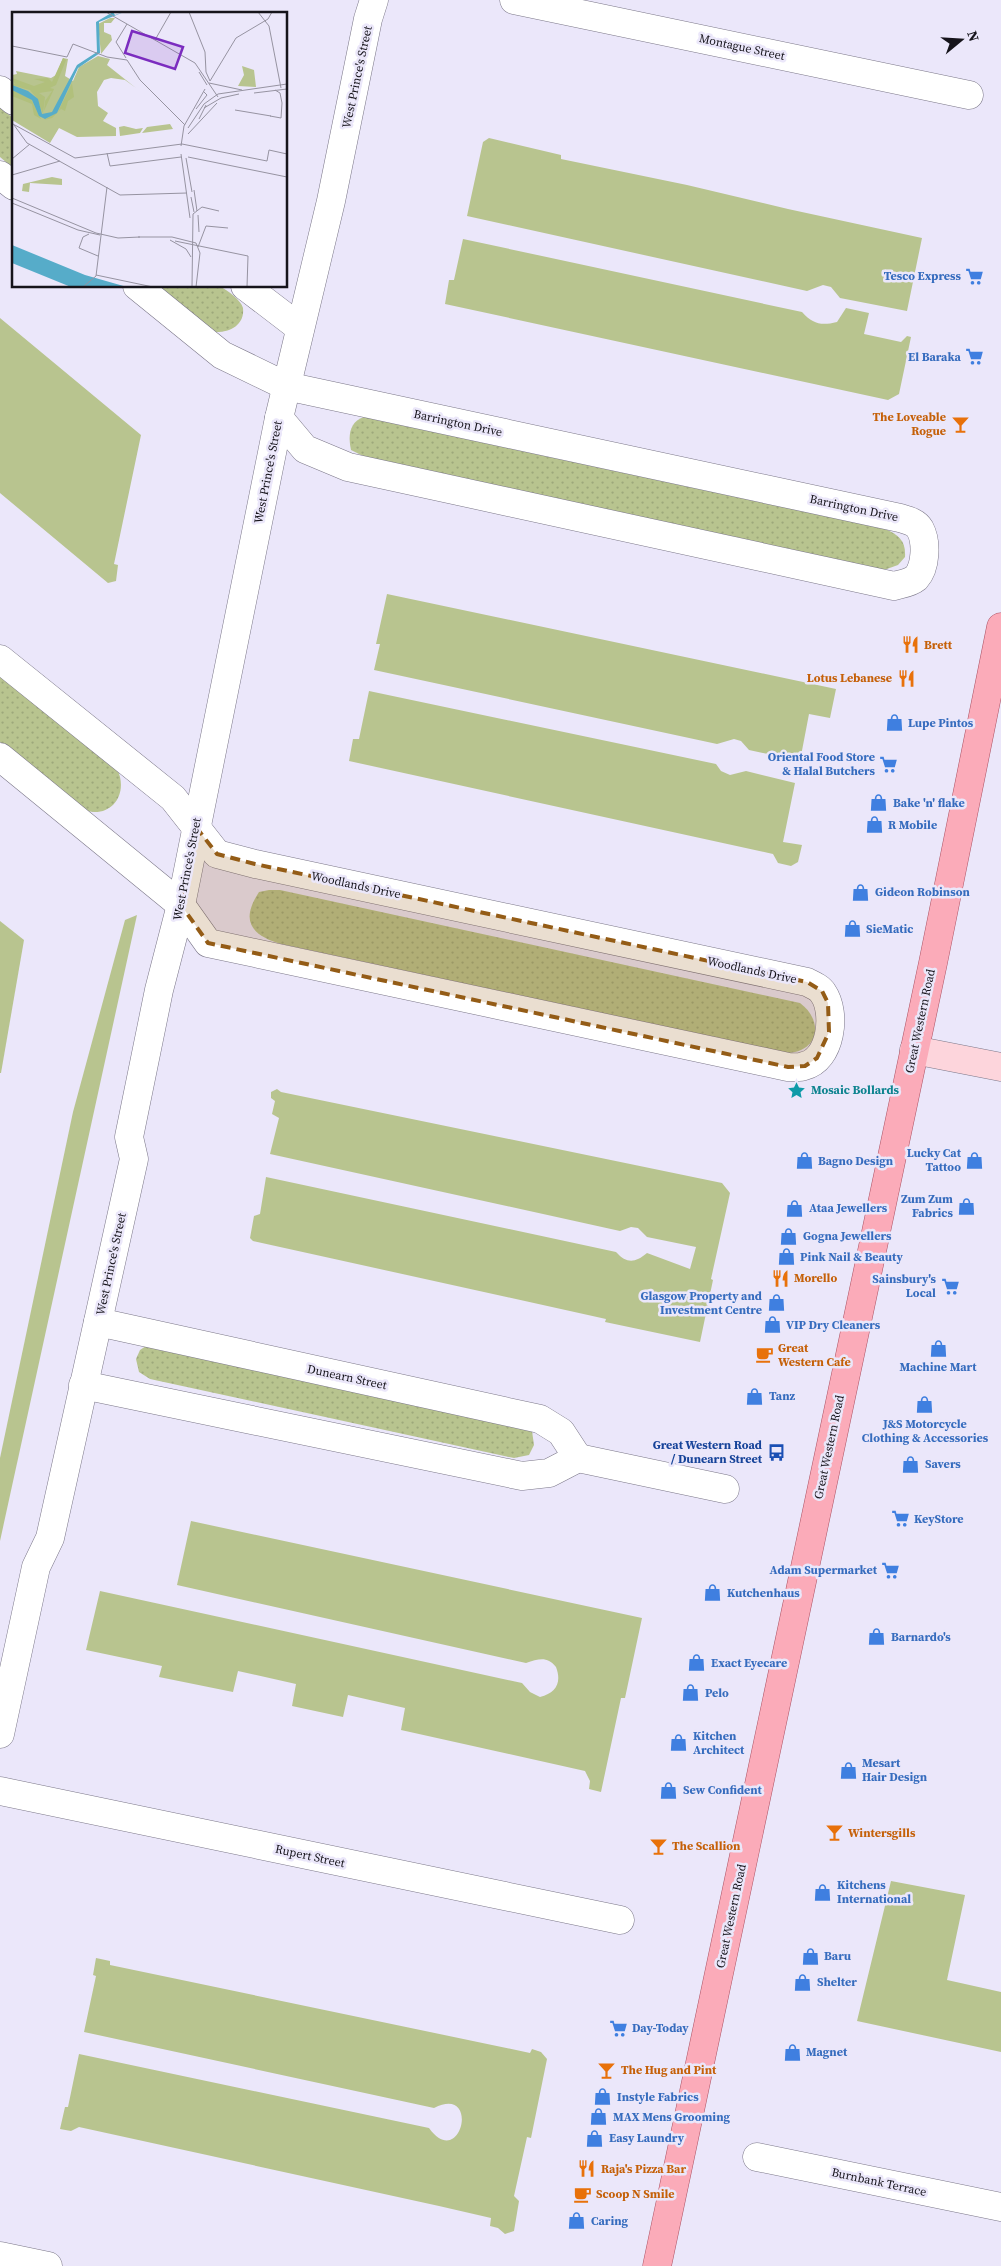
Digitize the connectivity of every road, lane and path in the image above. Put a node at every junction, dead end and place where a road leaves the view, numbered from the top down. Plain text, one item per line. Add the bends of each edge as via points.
1 (374, 0) edge
2 (514, 0) edge
3 (0, 90) edge
4 (969, 94) dead end
5 (12, 99) edge
6 (0, 175) edge
7 (12, 184) edge
8 (139, 288) edge
9 (248, 288) edge
10 (300, 328) junction
11 (286, 386) junction
12 (279, 418) junction
13 (1001, 627) edge
14 (0, 659) edge
15 (0, 757) edge
16 (196, 827) junction
17 (181, 905) junction
18 (914, 1050) junction
19 (1001, 1067) edge
20 (98, 1322) junction
21 (83, 1385) junction
22 (578, 1458) junction
23 (725, 1489) dead end
24 (0, 1734) edge
25 (0, 1791) edge
26 (620, 1920) dead end
27 (757, 2157) dead end
28 (1001, 2207) edge
29 (0, 2256) edge
30 (48, 2266) edge
31 (657, 2266) edge

1 - 10 street, West Prince's Street
2 - 4 street, Montague Street
3 - 5 street
6 - 7 street
8 - 11 street, Barrington Drive via 222,355
9 - 10 street
10 - 11 street, West Prince's Street
11 - 12 street, West Prince's Street
11 - 12 street, Barrington Drive via 900,518 920,529 924,542 922,568 916,578 894,586 348,467 305,449
12 - 16 street, West Prince's Street
13 - 18 main road, Great Western Road
14 - 16 street, Woodlands Drive via 173,798
15 - 17 street, Woodlands Drive
16 - 17 street, West Prince's Street
16 - 17 street, Woodlands Drive via 218,854 255,864 807,982 822,991 828,1003 831,1015 829,1032 826,1046 817,1058 805,1066 788,1067 208,943
17 - 20 street, West Prince's Street via 159,990 129,1137 134,1159
18 - 19 street
18 - 31 main road, Great Western Road
20 - 21 street, West Prince's Street
20 - 22 street, Dunearn Street via 540,1419 561,1432
21 - 22 street via 522,1476 549,1473
21 - 24 street, West Prince's Street via 50,1538 36,1567
22 - 23 street
25 - 26 street, Rupert Street
27 - 28 street, Burnbank Terrace
29 - 30 street

